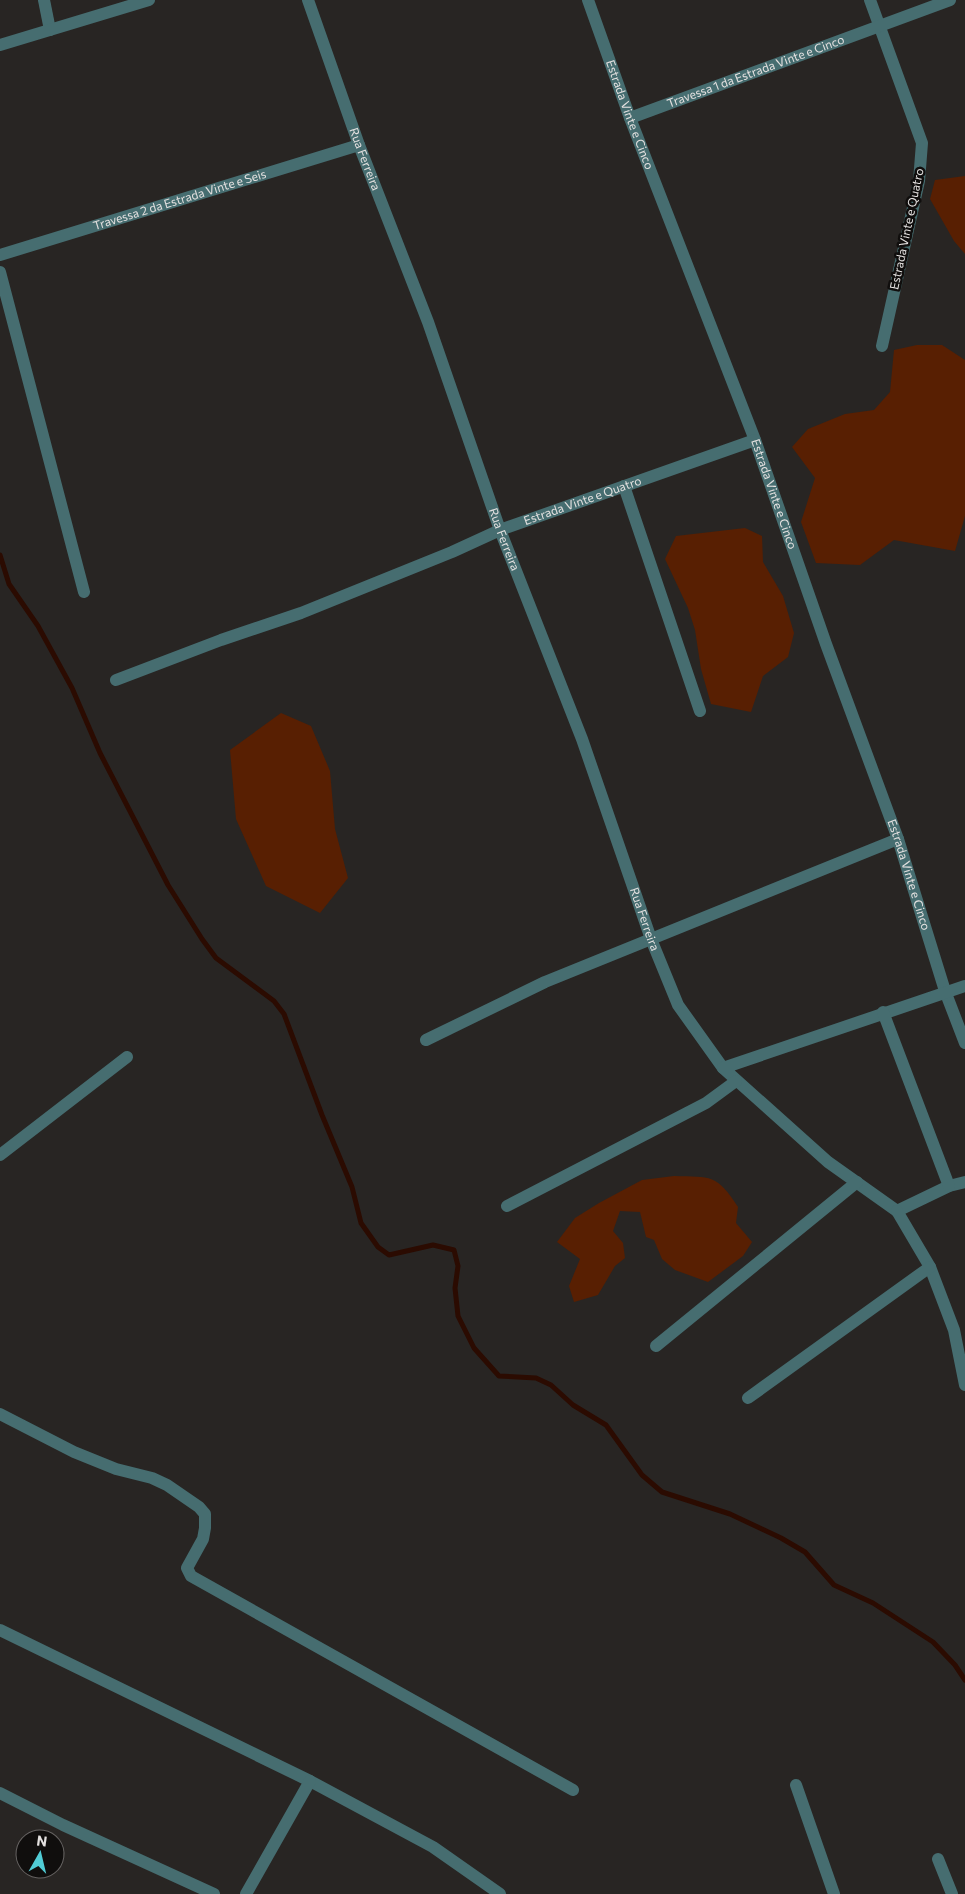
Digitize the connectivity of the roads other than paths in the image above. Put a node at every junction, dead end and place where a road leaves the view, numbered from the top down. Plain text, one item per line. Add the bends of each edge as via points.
1 (44, 0) edge
2 (149, 0) edge
3 (308, 0) edge
4 (588, 0) edge
5 (870, 0) edge
6 (950, 0) edge
7 (880, 26) junction
8 (50, 30) junction
9 (0, 45) edge
10 (630, 118) junction
11 (359, 145) junction
12 (0, 255) edge
13 (0, 272) edge
14 (882, 346) dead end
15 (755, 440) junction
16 (624, 486) junction
17 (500, 530) junction
18 (84, 592) dead end
19 (116, 680) dead end
20 (700, 711) dead end
21 (898, 839) junction
22 (651, 939) junction
23 (965, 986) edge
24 (946, 991) junction
25 (883, 1012) junction
26 (426, 1040) dead end
27 (965, 1043) edge
28 (127, 1057) dead end
29 (722, 1068) junction
30 (736, 1081) junction
31 (0, 1155) edge
32 (857, 1182) junction
33 (965, 1182) edge
34 (949, 1186) junction
35 (507, 1206) dead end
36 (897, 1211) junction
37 (930, 1267) junction
38 (656, 1346) dead end
39 (965, 1385) edge
40 (748, 1398) dead end
41 (0, 1414) edge
42 (0, 1630) edge
43 (310, 1781) junction
44 (796, 1785) dead end
45 (573, 1790) dead end
46 (0, 1793) edge
47 (938, 1859) dead end
48 (214, 1894) edge
49 (246, 1894) edge
50 (500, 1894) edge
51 (834, 1894) edge
52 (952, 1894) edge

1 - 8 street
2 - 8 street
3 - 11 street, Rua Ferreira
4 - 10 street, Estrada Vinte e Cinco
5 - 7 street, Estrada Vinte e Quatro
6 - 7 street, Travessa 1 da Estrada Vinte e Cinco
7 - 10 street, Travessa 1 da Estrada Vinte e Cinco
7 - 14 street, Estrada Vinte e Quatro via 922,143 918,190
8 - 9 street
10 - 15 street, Estrada Vinte e Cinco
11 - 12 street, Travessa 2 da Estrada Vinte e Seis
11 - 17 street, Rua Ferreira via 428,322
13 - 18 street
15 - 16 street, Estrada Vinte e Quatro
15 - 21 street, Estrada Vinte e Cinco
16 - 17 street, Estrada Vinte e Quatro
16 - 20 street
17 - 19 street, Estrada Vinte e Quatro via 301,612
17 - 22 street, Rua Ferreira via 582,739
21 - 22 street
21 - 24 street, Estrada Vinte e Cinco
22 - 26 street via 545,982
22 - 29 street, Rua Ferreira via 678,1005
23 - 24 street
24 - 25 street
24 - 27 street, Estrada Vinte e Cinco
25 - 29 street
25 - 34 street
28 - 31 street
29 - 30 street, Rua Ferreira
30 - 32 street, Rua Ferreira via 828,1162
30 - 35 street via 706,1103
32 - 36 street, Rua Ferreira
32 - 38 street
33 - 34 street
34 - 36 street
36 - 37 street
37 - 39 street via 954,1330
37 - 40 street
41 - 45 street via 74,1452 167,1485 205,1514 203,1539 187,1568 191,1576
42 - 43 street
43 - 49 street
43 - 50 street via 433,1848
44 - 51 street
46 - 48 street via 63,1826
47 - 52 street

